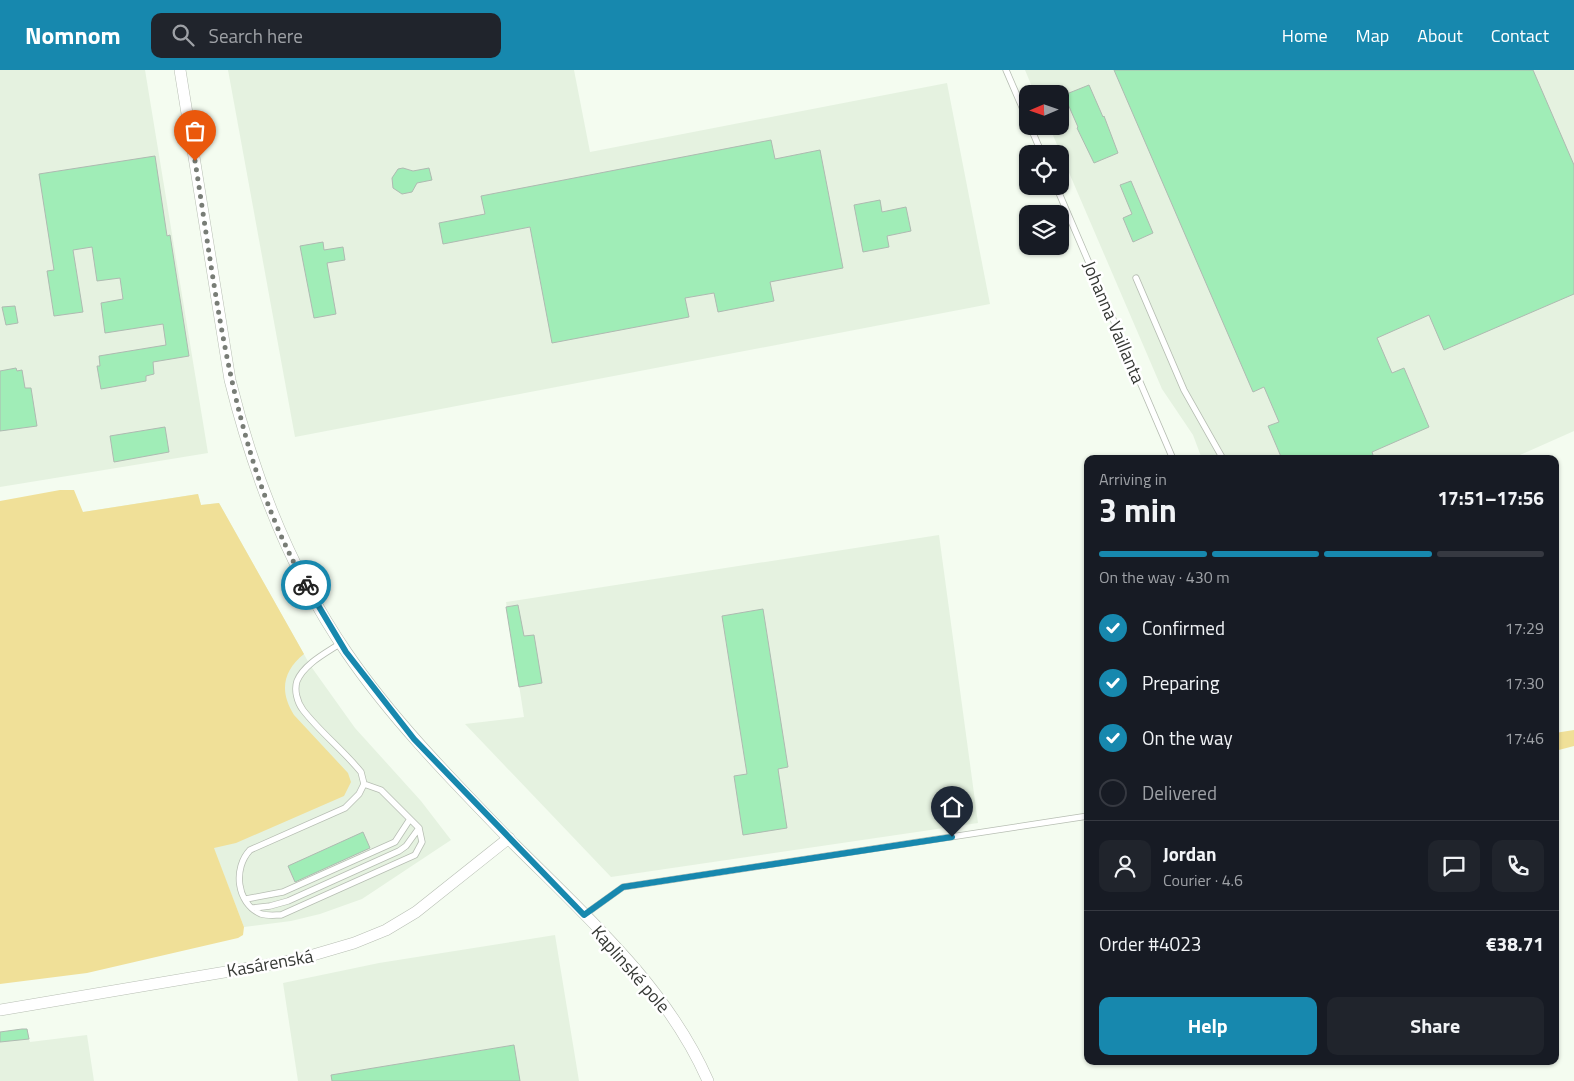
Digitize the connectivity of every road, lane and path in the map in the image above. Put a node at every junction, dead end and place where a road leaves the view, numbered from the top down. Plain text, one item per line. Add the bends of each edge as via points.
1 (180, 70) edge
2 (1006, 70) edge
3 (1019, 100) edge
4 (1060, 195) edge
5 (1136, 278) dead end
6 (1170, 455) edge
7 (1221, 455) edge
8 (341, 643) junction
9 (364, 784) junction
10 (1084, 817) edge
11 (410, 819) junction
12 (419, 828) junction
13 (509, 838) junction
14 (246, 899) junction
15 (253, 908) junction
16 (584, 915) junction
17 (0, 1010) edge
18 (708, 1081) edge

1 - 8 street, Kaplinské pole via 230,380 242,425 257,475 286,544 304,582
2 - 3 lane
4 - 6 lane, Johanna Vaillanta
5 - 7 lane via 1184,390
8 - 9 lane via 300,676 296,695 302,709 361,772
8 - 13 street, Kaplinské pole via 414,739
9 - 11 lane via 381,790
9 - 14 lane via 345,808 250,850 240,864 238,882
10 - 16 lane via 623,887
11 - 12 lane
11 - 14 lane via 395,842 282,892
12 - 15 lane via 399,851 301,896
12 - 15 lane via 422,842 415,855 281,915 261,914
13 - 16 street, Kaplinské pole
13 - 17 street, Kasárenská via 416,912 354,944 296,960
14 - 15 lane
16 - 18 street, Kaplinské pole via 642,977 664,1006 684,1035

